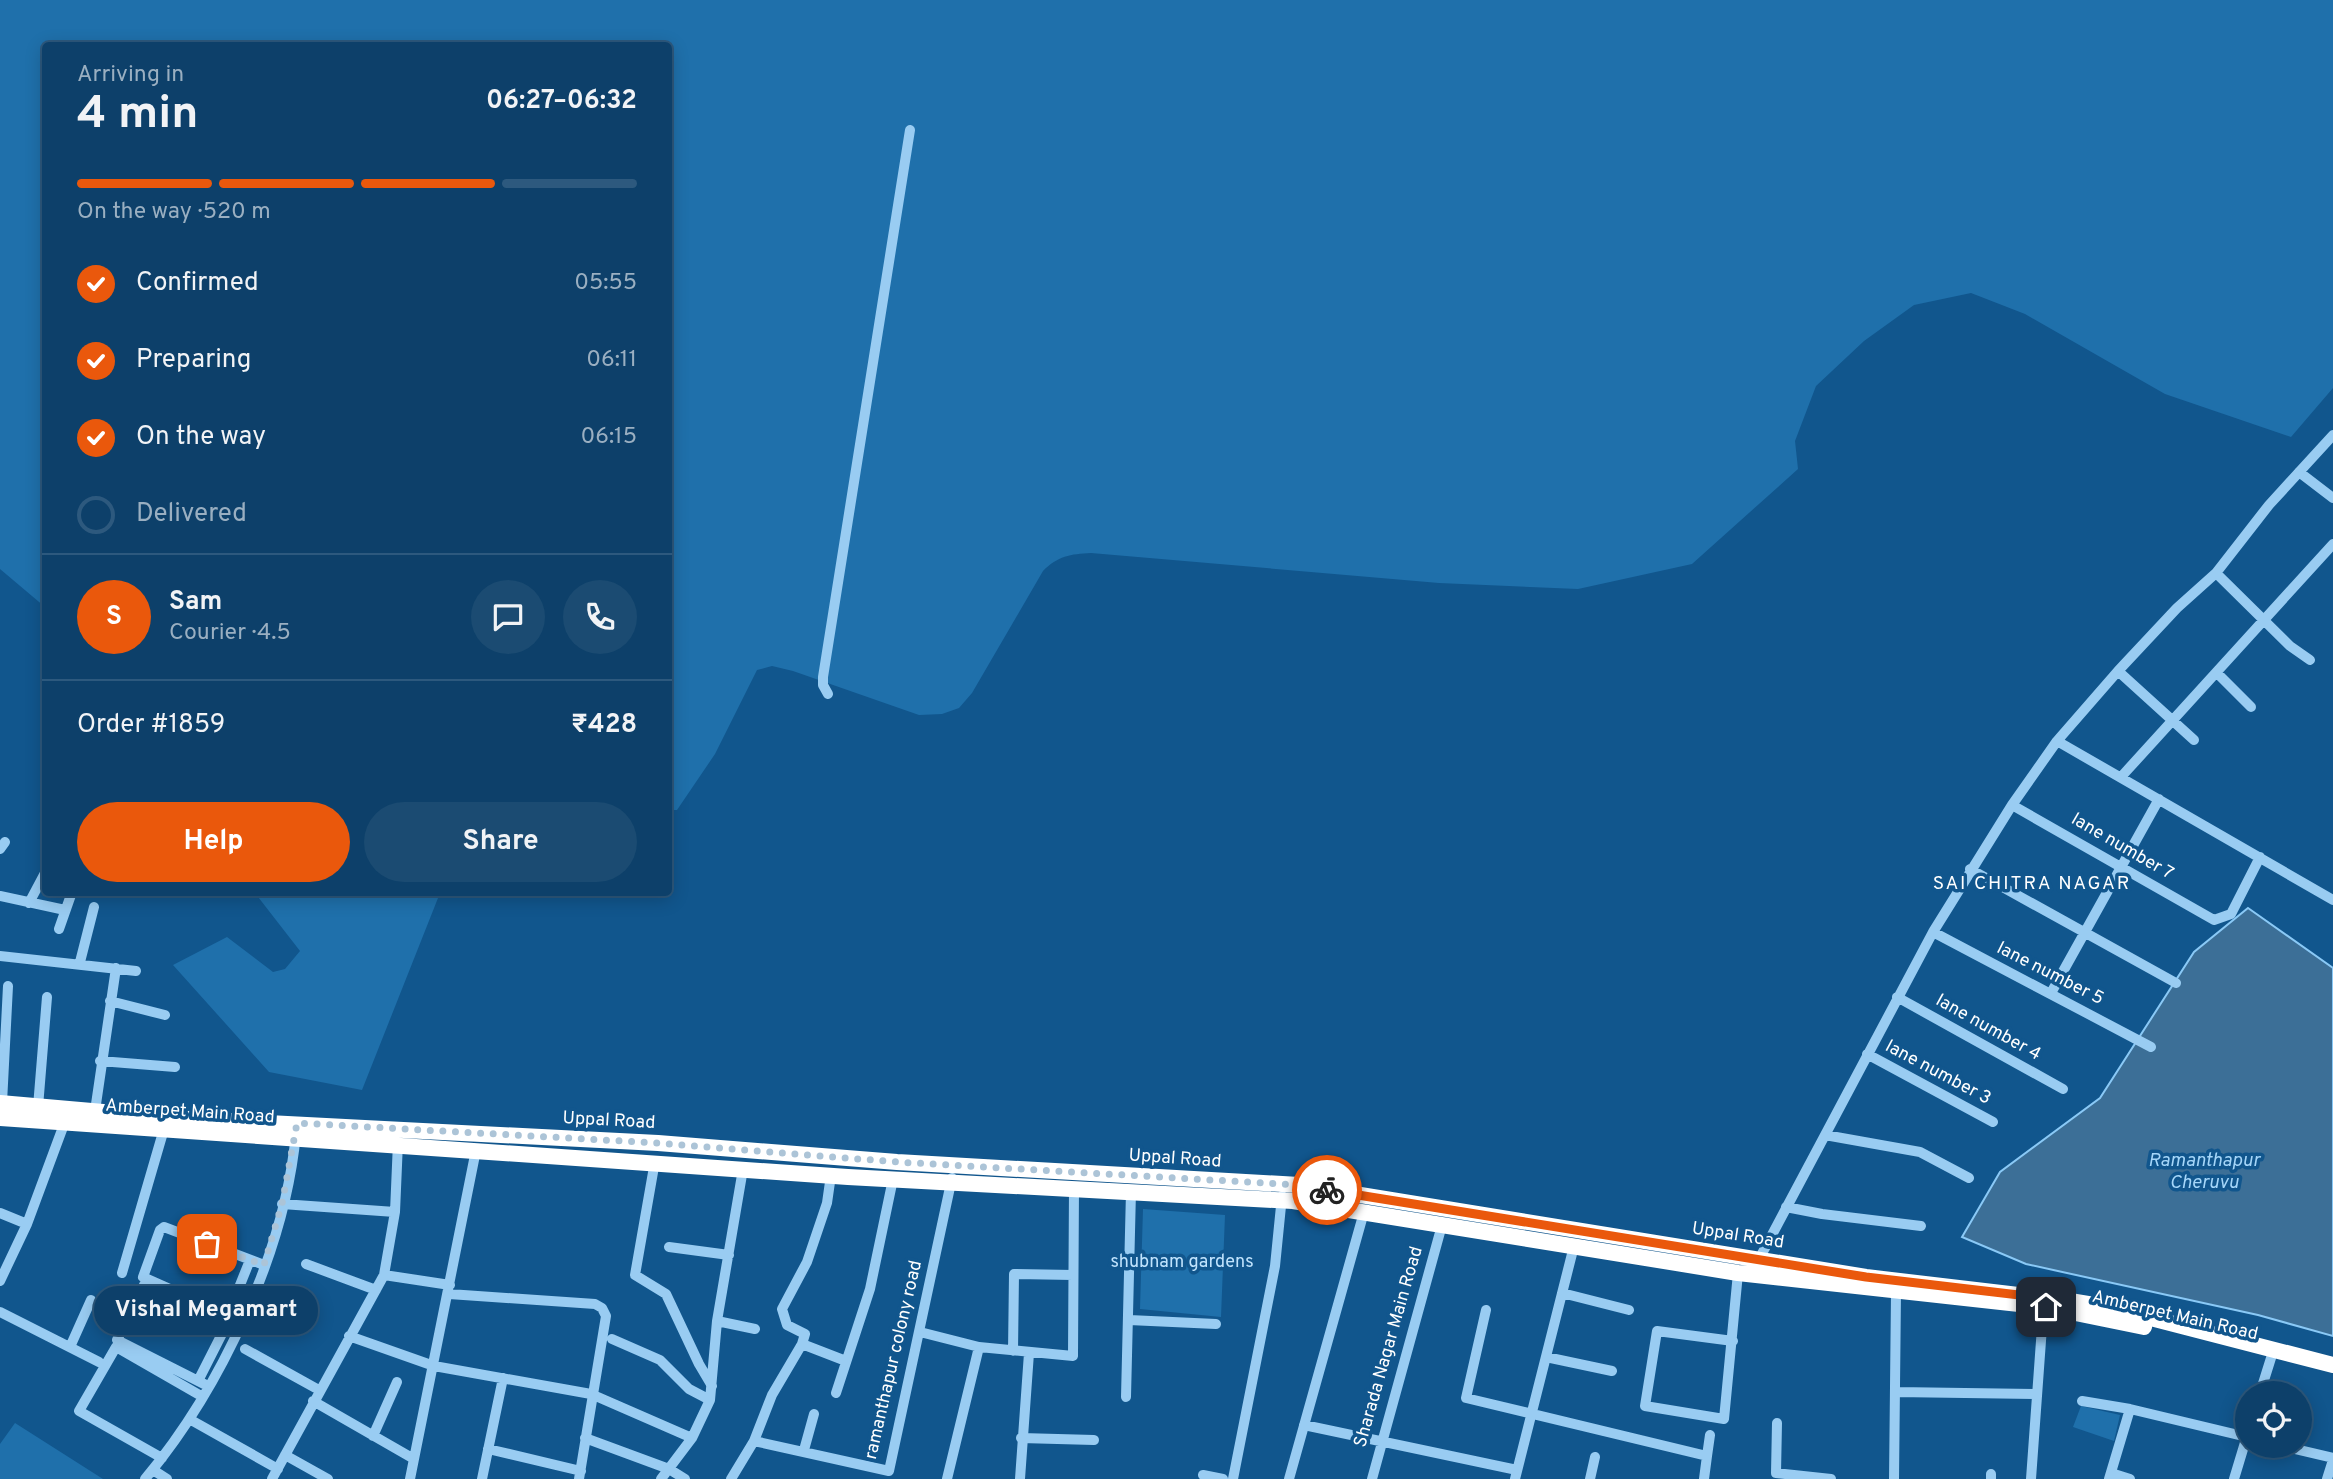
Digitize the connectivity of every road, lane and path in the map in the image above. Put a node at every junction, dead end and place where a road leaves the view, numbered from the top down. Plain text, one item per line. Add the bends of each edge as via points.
1 (911, 130) dead end
2 (2333, 435) edge
3 (2299, 472) junction
4 (2333, 498) edge
5 (2333, 544) edge
6 (2216, 573) junction
7 (2264, 620) junction
8 (2310, 660) dead end
9 (2118, 671) junction
10 (2217, 673) junction
11 (828, 694) dead end
12 (2252, 707) dead end
13 (2173, 720) junction
14 (2194, 740) dead end
15 (2057, 741) junction
16 (2121, 777) junction
17 (2159, 799) junction
18 (2012, 805) junction
19 (2260, 858) junction
20 (2121, 865) junction
21 (1970, 869) junction
22 (42, 879) edge
23 (0, 896) edge
24 (70, 896) edge
25 (2333, 900) edge
26 (29, 903) junction
27 (94, 907) dead end
28 (65, 910) junction
29 (59, 929) dead end
30 (1933, 932) junction
31 (2083, 932) junction
32 (0, 956) edge
33 (80, 962) junction
34 (116, 968) junction
35 (136, 971) dead end
36 (2176, 983) dead end
37 (9, 986) dead end
38 (2051, 993) junction
39 (47, 997) dead end
40 (1897, 997) junction
41 (110, 1001) junction
42 (165, 1014) dead end
43 (2151, 1046) dead end
44 (1867, 1054) junction
45 (100, 1061) junction
46 (175, 1067) dead end
47 (2063, 1089) dead end
48 (38, 1107) junction
49 (1, 1108) edge
50 (95, 1111) junction
51 (66, 1117) junction
52 (1993, 1122) dead end
53 (164, 1129) junction
54 (296, 1131) junction
55 (1825, 1135) junction
56 (398, 1137) junction
57 (475, 1150) junction
58 (655, 1161) junction
59 (954, 1166) junction
60 (743, 1169) junction
61 (831, 1175) junction
62 (1969, 1178) dead end
63 (893, 1179) junction
64 (952, 1182) junction
65 (1074, 1187) junction
66 (1131, 1191) junction
67 (1283, 1193) junction
68 (282, 1204) junction
69 (1786, 1207) junction
70 (395, 1212) junction
71 (1364, 1212) junction
72 (0, 1213) edge
73 (27, 1224) junction
74 (1442, 1224) junction
75 (1921, 1226) dead end
76 (1574, 1246) junction
77 (669, 1247) dead end
78 (729, 1255) junction
79 (1759, 1259) junction
80 (250, 1260) junction
81 (306, 1264) dead end
82 (264, 1265) junction
83 (122, 1272) dead end
84 (1746, 1274) junction
85 (384, 1275) junction
86 (1073, 1275) junction
87 (0, 1281) edge
88 (449, 1289) junction
89 (376, 1290) junction
90 (1562, 1293) junction
91 (1896, 1293) junction
92 (92, 1300) dead end
93 (2070, 1306) junction
94 (1486, 1310) dead end
95 (1629, 1310) dead end
96 (0, 1312) edge
97 (235, 1320) junction
98 (1129, 1320) junction
99 (717, 1321) junction
100 (1216, 1324) dead end
101 (2042, 1327) dead end
102 (755, 1329) dead end
103 (920, 1332) junction
104 (349, 1336) junction
105 (612, 1339) dead end
106 (1733, 1340) junction
107 (802, 1344) junction
108 (70, 1347) junction
109 (979, 1347) junction
110 (245, 1349) dead end
111 (1013, 1351) junction
112 (1029, 1353) junction
113 (1546, 1357) junction
114 (2271, 1358) junction
115 (846, 1361) junction
116 (99, 1362) dead end
117 (2333, 1365) edge
118 (434, 1366) junction
119 (1612, 1371) dead end
120 (2333, 1376) edge
121 (503, 1378) junction
122 (2264, 1381) edge
123 (397, 1382) dead end
124 (713, 1387) junction
125 (203, 1388) junction
126 (319, 1390) junction
127 (1896, 1392) junction
128 (836, 1393) dead end
129 (591, 1394) junction
130 (2035, 1394) junction
131 (1126, 1397) dead end
132 (710, 1400) junction
133 (313, 1401) junction
134 (2082, 1401) dead end
135 (2130, 1409) junction
136 (1532, 1411) junction
137 (814, 1414) dead end
138 (191, 1420) junction
139 (1777, 1423) dead end
140 (1304, 1425) junction
141 (2235, 1434) edge
142 (1710, 1435) dead end
143 (373, 1436) junction
144 (585, 1438) junction
145 (692, 1438) junction
146 (1021, 1438) junction
147 (1094, 1440) dead end
148 (754, 1441) junction
149 (1380, 1443) junction
150 (488, 1449) junction
151 (804, 1450) junction
152 (2312, 1454) edge
153 (285, 1455) junction
154 (1707, 1456) junction
155 (1595, 1457) dead end
156 (162, 1458) junction
157 (2240, 1458) edge
158 (414, 1459) junction
159 (2333, 1459) edge
160 (669, 1469) junction
161 (275, 1474) edge
162 (1516, 1474) edge
163 (149, 1475) edge
164 (580, 1475) edge
165 (888, 1475) edge
166 (1203, 1475) dead end
167 (2110, 1476) edge
168 (167, 1479) edge
169 (328, 1479) edge
170 (410, 1479) edge
171 (482, 1479) edge
172 (661, 1479) edge
173 (685, 1479) edge
174 (731, 1479) edge
175 (947, 1479) edge
176 (1020, 1479) edge
177 (1223, 1479) edge
178 (1233, 1479) edge
179 (1289, 1479) edge
180 (1371, 1479) edge
181 (1590, 1479) edge
182 (1704, 1479) edge
183 (1832, 1479) edge
184 (1894, 1479) edge
185 (2031, 1479) edge
186 (2130, 1479) edge
187 (2234, 1479) edge
188 (2327, 1479) edge

1 - 11 street via 823,677
2 - 3 street
3 - 4 street
3 - 6 street
5 - 7 street
6 - 7 street
6 - 9 street
7 - 8 street
7 - 10 street
9 - 13 street
9 - 15 street
10 - 12 street
10 - 13 street
13 - 14 street
13 - 16 street
15 - 16 street
15 - 18 street
16 - 17 street
17 - 19 street
17 - 20 street
18 - 20 street, lane number 7
18 - 21 street
19 - 20 street, lane number 7 via 2231,914 2214,920
19 - 25 street
20 - 31 street
21 - 30 street
21 - 31 street
22 - 26 street
23 - 26 street
24 - 28 street
26 - 28 street
27 - 33 street
28 - 29 street
30 - 38 street, lane number 5
30 - 40 street
31 - 36 street
31 - 38 street
32 - 33 street
33 - 34 street
34 - 35 street
34 - 41 street
37 - 49 street
38 - 43 street, lane number 5
39 - 48 street
40 - 44 street
40 - 47 street, lane number 4
41 - 42 street
41 - 45 street
44 - 52 street, lane number 3
44 - 55 street
45 - 46 street
45 - 50 street
48 - 49 highway
48 - 51 highway
49 - 51 highway, Amberpet Main Road
50 - 51 highway
50 - 54 highway
51 - 53 highway, Amberpet Main Road
51 - 73 street
53 - 54 highway, Amberpet Main Road
53 - 83 street
54 - 56 highway, Amberpet Main Road
54 - 68 street
55 - 62 street via 1920,1152
55 - 69 street
56 - 57 highway, Amberpet Main Road
56 - 59 highway, Uppal Road via 658,1143
56 - 70 street
57 - 58 highway, Amberpet Main Road
57 - 88 street
58 - 60 highway, Amberpet Main Road
58 - 124 street via 635,1275 669,1297
59 - 64 street, ramanthapur colony road
59 - 67 highway, Uppal Road
60 - 61 highway, Amberpet Main Road
60 - 78 street
61 - 63 highway, Amberpet Main Road
61 - 107 street via 810,1252 782,1309 787,1325 805,1334
63 - 64 highway, Amberpet Main Road
63 - 115 street via 870,1289
64 - 65 highway, Amberpet Main Road
64 - 103 street, ramanthapur colony road
65 - 66 highway, Amberpet Main Road
65 - 86 street
66 - 67 highway, Amberpet Main Road
66 - 98 street
67 - 71 highway, Amberpet Main Road
67 - 79 highway, Uppal Road
67 - 178 street via 1275,1266
68 - 70 street
68 - 82 street
69 - 75 street
69 - 79 street
70 - 85 street
71 - 74 highway, Amberpet Main Road
71 - 140 street
72 - 73 street
73 - 87 street
74 - 76 highway, Amberpet Main Road
74 - 149 street, Sharada Nagar Main Road
76 - 84 highway, Amberpet Main Road
76 - 90 street
77 - 78 street
78 - 99 street
79 - 84 street
79 - 93 highway, Uppal Road
80 - 82 street
80 - 97 street
80 - 97 street via 164,1227 143,1277
81 - 89 street
82 - 97 street
84 - 91 highway, Amberpet Main Road
84 - 106 street
85 - 88 street
85 - 89 street
86 - 111 street via 1014,1274
86 - 112 street via 1073,1356
88 - 118 street
88 - 129 street via 602,1308 606,1316
89 - 104 street
90 - 95 street
90 - 113 street
91 - 93 highway, Amberpet Main Road
91 - 127 street
92 - 108 street
93 - 114 highway, Amberpet Main Road
93 - 117 highway, Uppal Road via 2112,1308
94 - 136 street via 1466,1398
96 - 108 street
97 - 125 street
97 - 125 street via 145,1283 117,1340
98 - 100 street
98 - 131 street
99 - 102 street
99 - 124 street
101 - 130 street
103 - 109 street
103 - 165 street, ramanthapur colony road
104 - 118 street
104 - 126 street
105 - 132 street via 652,1355 689,1389
106 - 106 street via 1724,1419 1645,1406 1657,1331
107 - 115 street
107 - 148 street via 772,1395
108 - 116 street
109 - 111 street
109 - 175 street
110 - 126 street
111 - 112 street
112 - 146 street
113 - 119 street
113 - 136 street
114 - 120 highway, Amberpet Main Road
114 - 122 street
115 - 128 street
118 - 121 street
118 - 158 street
121 - 129 street
121 - 150 street
123 - 143 street
124 - 132 street
125 - 138 street
125 - 156 street via 116,1347 79,1411
126 - 133 street
127 - 130 street
127 - 184 street
129 - 144 street
129 - 145 street
130 - 185 street
132 - 145 street
133 - 143 street
133 - 153 street
134 - 135 street
135 - 141 street
135 - 167 street
136 - 154 street
136 - 162 street
137 - 151 street
138 - 156 street
138 - 161 street
139 - 183 street via 1776,1473
140 - 149 street
140 - 179 street
142 - 154 street
143 - 158 street
144 - 160 street
144 - 164 street
145 - 160 street
146 - 147 street
146 - 176 street
148 - 151 street, ramanthapur colony road
148 - 174 street
149 - 162 street
149 - 180 street, Sharada Nagar Main Road
150 - 164 street
150 - 171 street
151 - 165 street, ramanthapur colony road
152 - 159 street
153 - 161 street
153 - 169 street
154 - 182 street
155 - 181 street
156 - 163 street
157 - 187 street
158 - 170 street
159 - 188 street
160 - 172 street
160 - 173 street
163 - 168 street
166 - 177 street
167 - 186 street

